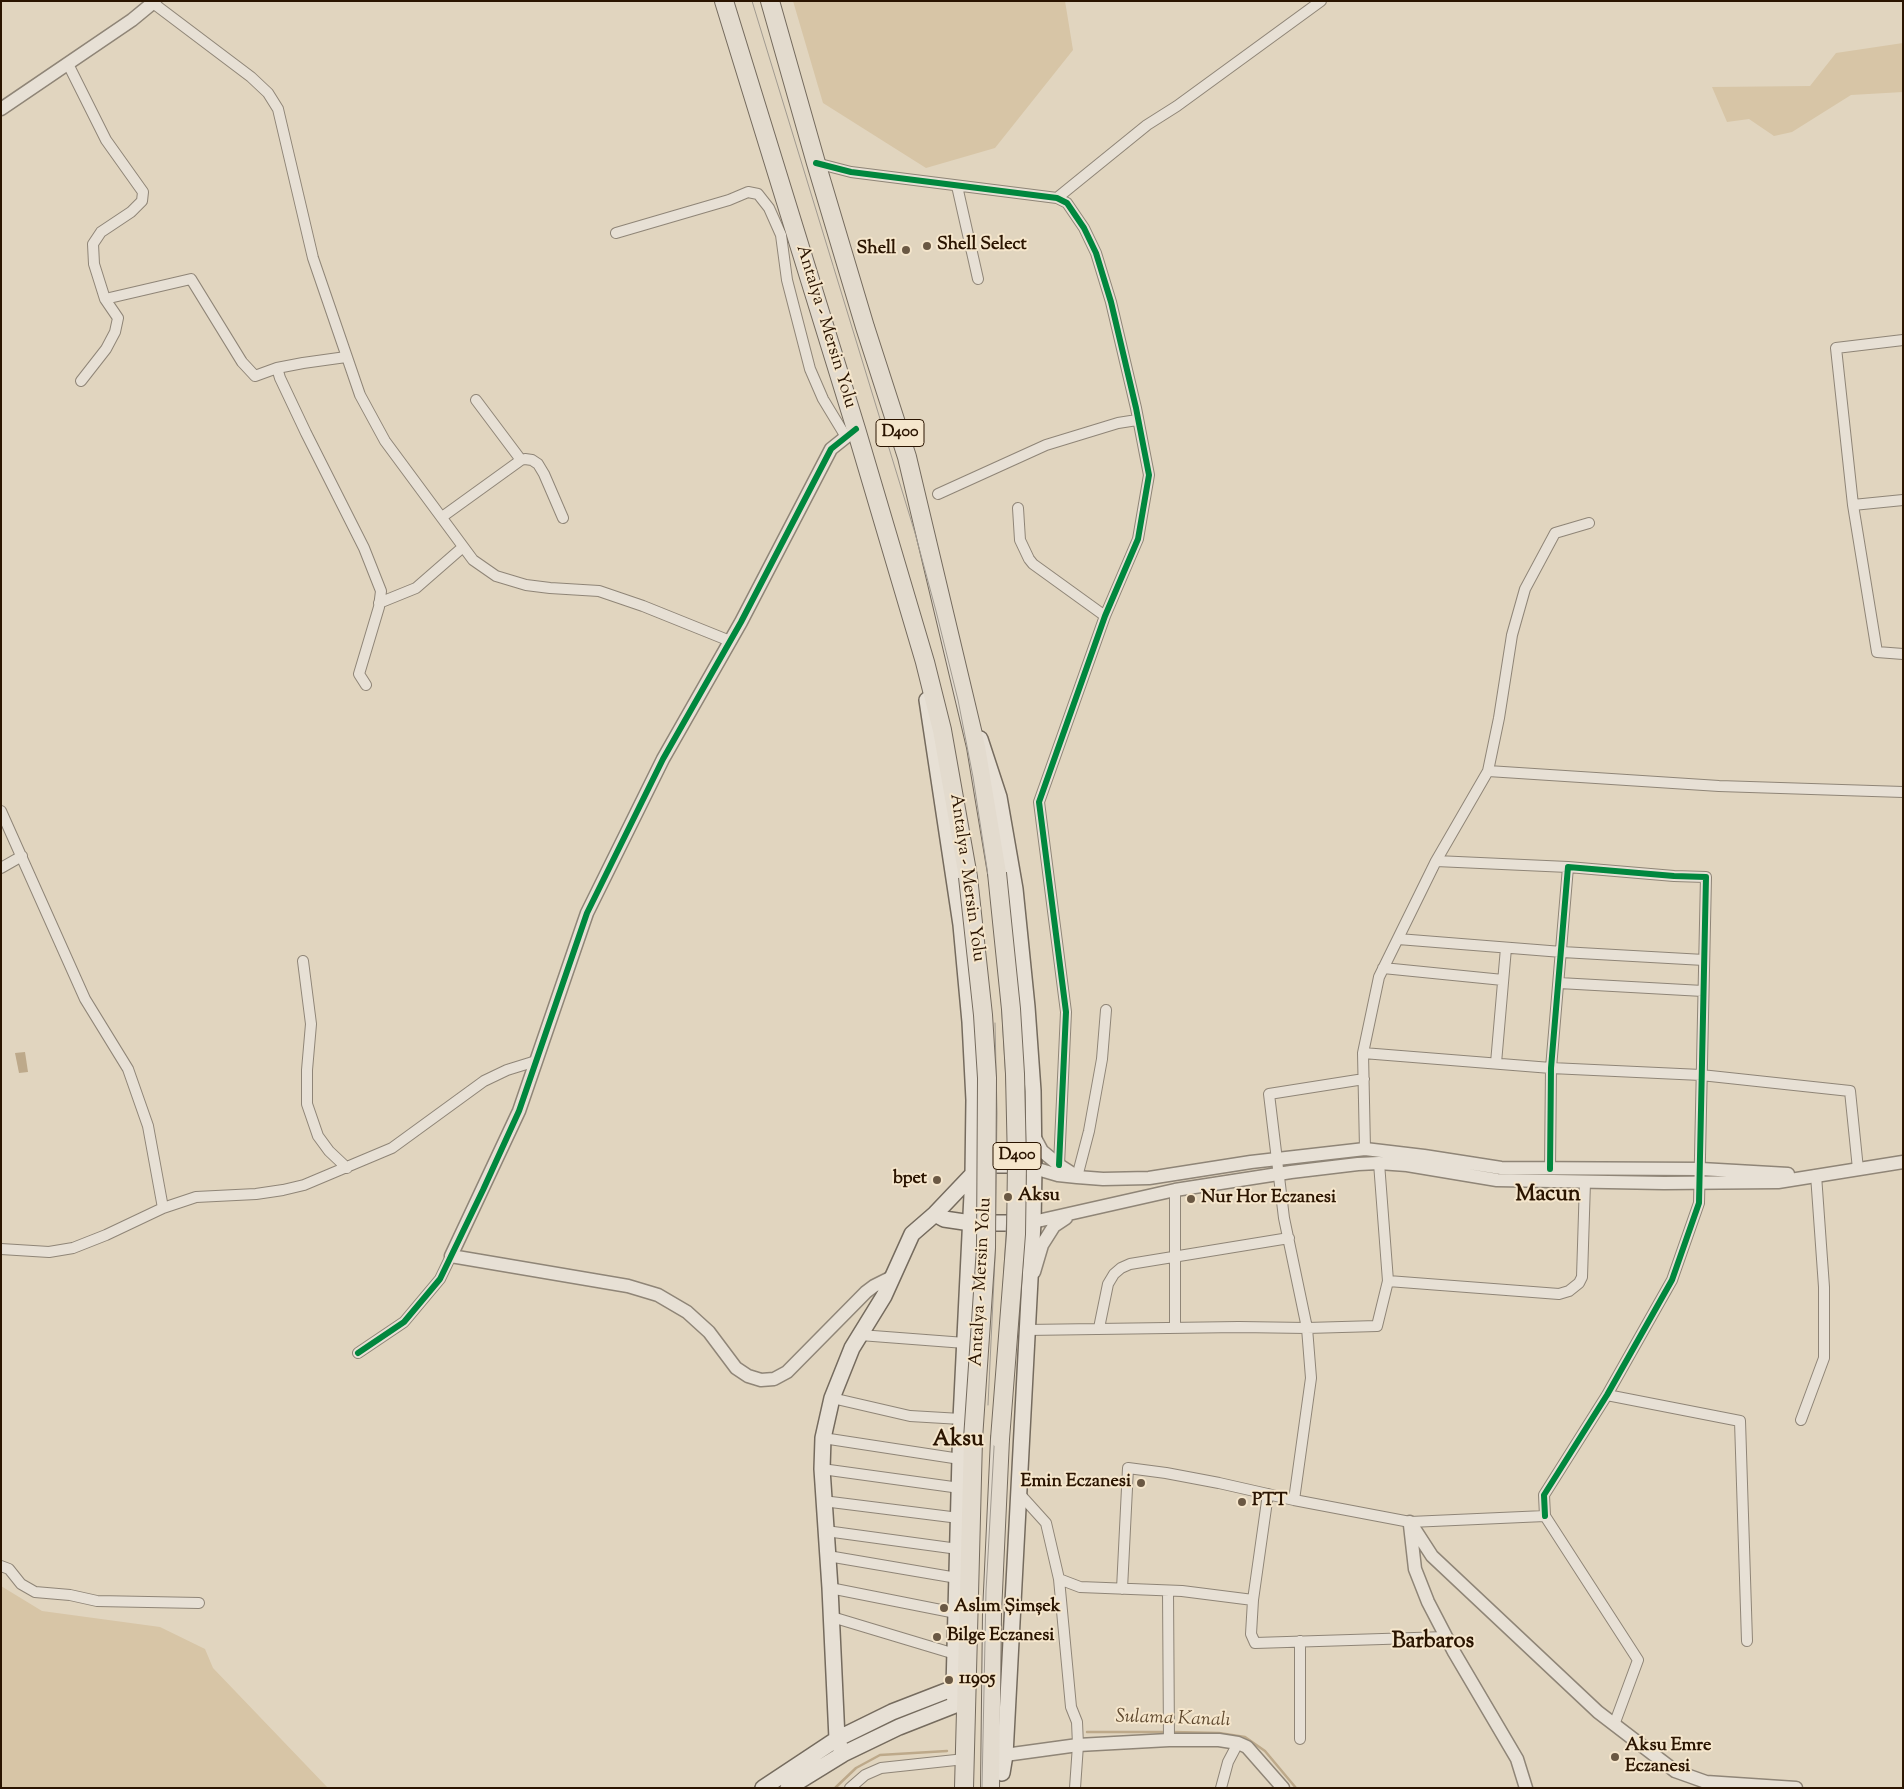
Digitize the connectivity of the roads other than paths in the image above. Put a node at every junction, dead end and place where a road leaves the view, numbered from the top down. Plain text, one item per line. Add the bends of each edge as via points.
1 (724, 1) edge
2 (770, 1) edge
3 (1320, 1) edge
4 (154, 2) edge
5 (68, 64) junction
6 (1, 109) edge
7 (816, 163) junction
8 (957, 186) junction
9 (1057, 198) junction
10 (616, 233) dead end
11 (978, 279) dead end
12 (105, 299) junction
13 (1903, 340) edge
14 (346, 357) junction
15 (277, 368) junction
16 (81, 381) dead end
17 (476, 400) dead end
18 (1137, 420) junction
19 (851, 433) junction
20 (521, 460) junction
21 (938, 494) dead end
22 (1903, 500) edge
23 (1854, 505) junction
24 (1018, 508) dead end
25 (442, 517) junction
26 (563, 518) dead end
27 (1589, 523) dead end
28 (463, 546) junction
29 (903, 586) junction
30 (380, 603) junction
31 (1105, 616) junction
32 (730, 641) junction
33 (1903, 654) edge
34 (962, 683) junction
35 (366, 685) dead end
36 (1488, 771) junction
37 (1903, 792) edge
38 (1, 811) edge
39 (22, 856) junction
40 (1436, 861) junction
41 (1568, 867) junction
42 (1, 868) edge
43 (1398, 939) junction
44 (1506, 948) junction
45 (1562, 952) junction
46 (1704, 960) junction
47 (304, 961) dead end
48 (1383, 968) junction
49 (1503, 980) junction
50 (1559, 983) junction
51 (1703, 991) junction
52 (1106, 1010) dead end
53 (1363, 1053) junction
54 (536, 1061) junction
55 (1496, 1063) junction
56 (1551, 1068) junction
57 (1701, 1075) junction
58 (1364, 1079) junction
59 (1034, 1136) junction
60 (1365, 1149) junction
61 (1278, 1159) junction
62 (1903, 1162) edge
63 (1380, 1163) junction
64 (1059, 1165) junction
65 (347, 1168) junction
66 (1034, 1168) junction
67 (1550, 1169) junction
68 (1700, 1169) junction
69 (1858, 1169) junction
70 (973, 1174) junction
71 (1279, 1174) junction
72 (1815, 1175) junction
73 (1077, 1177) junction
74 (1585, 1182) junction
75 (1700, 1183) junction
76 (1175, 1190) junction
77 (163, 1208) junction
78 (935, 1214) junction
79 (1070, 1215) junction
80 (1033, 1222) junction
81 (971, 1223) junction
82 (1289, 1238) junction
83 (1, 1250) edge
84 (451, 1256) junction
85 (1175, 1257) junction
86 (892, 1277) junction
87 (1388, 1281) junction
88 (1028, 1289) junction
89 (1099, 1328) junction
90 (1175, 1328) junction
91 (1307, 1328) junction
92 (1026, 1330) junction
93 (860, 1335) junction
94 (964, 1343) junction
95 (358, 1353) dead end
96 (1607, 1395) junction
97 (832, 1398) junction
98 (962, 1419) junction
99 (1801, 1420) dead end
100 (823, 1438) junction
101 (960, 1459) junction
102 (822, 1470) junction
103 (960, 1488) junction
104 (1018, 1492) junction
105 (1268, 1494) junction
106 (1294, 1500) junction
107 (823, 1501) junction
108 (1544, 1516) junction
109 (959, 1518) junction
110 (1410, 1522) junction
111 (826, 1531) junction
112 (958, 1549) junction
113 (828, 1556) junction
114 (1, 1566) edge
115 (957, 1578) junction
116 (1059, 1579) junction
117 (830, 1588) junction
118 (1122, 1588) junction
119 (1168, 1591) junction
120 (1253, 1600) junction
121 (199, 1603) dead end
122 (956, 1613) junction
123 (832, 1618) junction
124 (1446, 1638) junction
125 (1300, 1641) junction
126 (1747, 1641) dead end
127 (955, 1654) junction
128 (955, 1696) junction
129 (1614, 1724) junction
130 (1169, 1738) junction
131 (837, 1739) junction
132 (1300, 1739) dead end
133 (1238, 1743) junction
134 (1078, 1745) junction
135 (965, 1750) junction
136 (843, 1754) junction
137 (1005, 1756) junction
138 (1001, 1783) edge
139 (763, 1788) edge
140 (788, 1788) edge
141 (850, 1788) edge
142 (964, 1788) edge
143 (990, 1788) edge
144 (1075, 1788) edge
145 (1221, 1788) edge
146 (1283, 1788) edge
147 (1526, 1788) edge
148 (1796, 1788) edge

1 - 19 highway, Antalya - Mersin Yolu / D400
2 - 7 highway, Antalya - Mersin Yolu / D400
3 - 9 street via 1147,125
4 - 5 street
4 - 14 street via 251,77 268,93 278,109 313,258
5 - 6 street
5 - 12 street via 106,140 143,192 142,201 101,232 93,244 94,264
7 - 8 street via 851,172
7 - 34 highway, Antalya - Mersin Yolu / D400 via 908,457
8 - 9 street
8 - 11 street
9 - 18 street via 1067,203 1075,214 1096,253
10 - 19 street via 748,192 758,194 769,208 781,235 787,280 810,369 823,399
12 - 15 street via 190,279 242,362 255,376
12 - 16 street via 118,318 115,332
13 - 23 street via 1836,348
14 - 15 street
14 - 25 street via 360,395 385,441
15 - 30 street via 374,569 381,591
17 - 20 street
18 - 21 street via 1046,445
18 - 31 street via 1148,475 1145,502 1138,539
19 - 29 highway, Antalya - Mersin Yolu / D400
19 - 32 street via 831,449
20 - 25 street
20 - 26 street via 532,460 538,464
22 - 23 street
23 - 33 street via 1877,652
24 - 31 street via 1020,540 1033,564
25 - 28 street
27 - 36 street via 1555,533 1525,589 1512,635
28 - 30 street via 416,588
28 - 32 street via 473,560 496,576 526,585 599,591
29 - 70 main road via 930,714 961,925 974,1100
29 - 135 highway, Antalya - Mersin Yolu / D400, bridge via 942,730 968,876 987,1078 986,1248 973,1439
30 - 35 street via 359,674
31 - 64 street via 1039,802 1066,1012
32 - 54 street via 663,759 587,913
34 - 59 main road via 1000,797 1016,889
34 - 143 highway, Antalya - Mersin Yolu / D400, bridge via 997,873 1011,1010 1018,1163 992,1613
36 - 37 street via 1719,786
36 - 40 street
38 - 39 street
39 - 42 street
39 - 77 street via 85,999 128,1069 148,1126
40 - 41 street
40 - 43 street
41 - 45 street
41 - 46 street via 1706,877
43 - 44 street
43 - 48 street
44 - 45 street
44 - 49 street
45 - 46 street
45 - 50 street
46 - 51 street
47 - 65 street via 311,1024 306,1104 318,1136
48 - 49 street
48 - 53 street via 1378,977
49 - 55 street
50 - 51 street
50 - 56 street
51 - 57 street
52 - 73 street via 1090,1131
53 - 55 street
53 - 58 street
54 - 65 street via 484,1081 392,1148
54 - 84 street via 519,1111
55 - 56 street
56 - 57 street
56 - 67 street
57 - 68 street
57 - 69 street via 1850,1091
58 - 60 street
58 - 61 street via 1269,1094
59 - 64 street via 1042,1151
59 - 66 main road
60 - 61 street
60 - 67 street via 1501,1168
61 - 71 street
61 - 73 street via 1149,1178
62 - 69 street
63 - 71 street
63 - 74 street via 1497,1180
63 - 87 street
64 - 73 street
65 - 77 street via 283,1190 196,1197
66 - 70 main road via 993,1165
66 - 73 street
66 - 80 main road
67 - 68 street
68 - 72 street
68 - 75 street
69 - 72 street
70 - 78 main road
70 - 81 main road
71 - 76 street
71 - 82 street
72 - 75 street via 1778,1182
72 - 99 street via 1824,1287 1824,1358
74 - 75 street
74 - 87 street via 1582,1277 1569,1291 1559,1294
75 - 96 street via 1699,1203 1672,1280
76 - 79 street
76 - 85 street
77 - 83 street via 72,1248 49,1252
78 - 81 main road via 944,1219
78 - 86 main road via 912,1234
79 - 80 street
79 - 88 street via 1054,1226 1042,1245
80 - 81 main road
80 - 88 main road
81 - 94 main road
82 - 85 street
82 - 91 street
84 - 86 street via 628,1286 658,1295 687,1312 708,1332 736,1368 761,1380 774,1379 787,1372 866,1292
84 - 95 street via 440,1279 404,1322
85 - 89 street via 1130,1264 1117,1270 1108,1284
85 - 90 street
86 - 93 main road
87 - 91 street via 1377,1326
88 - 92 main road
89 - 90 street
89 - 92 street
90 - 91 street
91 - 106 street via 1311,1378
92 - 104 main road
93 - 94 street
93 - 97 main road
94 - 98 main road
96 - 108 street via 1544,1495
96 - 126 street via 1740,1421
97 - 98 street via 910,1416
97 - 100 main road
98 - 101 main road
100 - 101 street
100 - 102 main road
101 - 103 main road
102 - 103 street
102 - 107 main road
103 - 109 main road
104 - 116 street via 1046,1523
104 - 137 main road
105 - 106 street
105 - 118 street via 1128,1468
105 - 120 street
106 - 110 street
107 - 109 street
107 - 111 main road
108 - 110 street
108 - 129 street via 1638,1660
109 - 112 main road
110 - 124 street via 1415,1569
110 - 129 street via 1432,1556
111 - 112 street
111 - 113 main road
112 - 115 main road
113 - 115 street
113 - 117 main road
114 - 121 street via 35,1592 97,1601
115 - 122 main road
116 - 118 street via 1080,1587
116 - 134 street
117 - 122 street
117 - 123 main road
118 - 119 street
119 - 120 street
119 - 130 street
120 - 125 street via 1251,1634 1255,1643
122 - 127 main road
123 - 127 street
123 - 131 main road
124 - 125 street
124 - 147 street via 1517,1759
125 - 132 street
127 - 128 main road
128 - 131 main road via 892,1712
128 - 135 highway
128 - 136 main road
129 - 148 street via 1675,1771 1698,1780
130 - 133 street
130 - 134 street
131 - 136 main road
131 - 139 main road
133 - 145 street via 1228,1762
133 - 146 street via 1247,1747
134 - 137 street
134 - 144 street
135 - 141 street via 881,1768 865,1774
135 - 142 highway, Antalya - Mersin Yolu / D400
136 - 140 main road
137 - 138 main road

